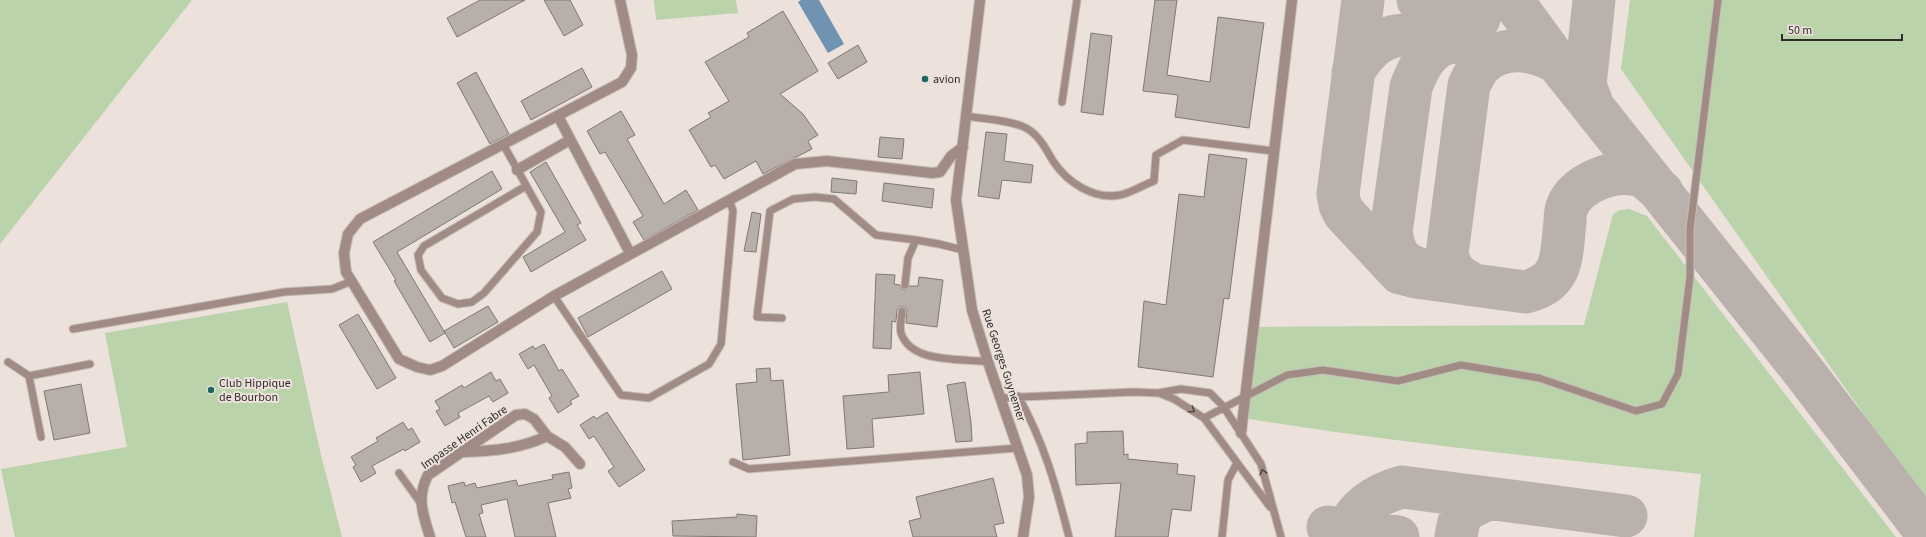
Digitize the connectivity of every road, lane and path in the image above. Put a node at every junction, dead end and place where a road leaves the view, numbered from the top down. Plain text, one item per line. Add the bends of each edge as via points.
1 (620, 0) edge
2 (980, 0) edge
3 (1077, 0) edge
4 (1292, 0) edge
5 (1718, 0) edge
6 (1062, 102) dead end
7 (558, 116) junction
8 (966, 116) junction
9 (570, 140) junction
10 (503, 144) junction
11 (963, 147) junction
12 (1273, 151) junction
13 (517, 170) junction
14 (526, 186) junction
15 (729, 199) junction
16 (916, 240) junction
17 (963, 250) junction
18 (630, 253) junction
19 (352, 280) junction
20 (905, 285) dead end
21 (554, 296) junction
22 (902, 311) dead end
23 (782, 318) dead end
24 (73, 329) dead end
25 (8, 362) dead end
26 (988, 362) junction
27 (90, 364) dead end
28 (29, 376) junction
29 (1158, 393) junction
30 (1018, 396) junction
31 (1246, 397) junction
32 (1000, 398) junction
33 (1224, 408) junction
34 (1204, 418) junction
35 (1241, 433) junction
36 (547, 436) junction
37 (41, 437) dead end
38 (1019, 448) junction
39 (463, 452) junction
40 (733, 462) dead end
41 (1237, 462) junction
42 (580, 464) dead end
43 (399, 473) dead end
44 (420, 502) junction
45 (1272, 510) junction
46 (430, 537) edge
47 (1023, 537) edge
48 (1069, 537) edge
49 (1222, 537) edge
50 (1281, 537) edge

1 - 7 street via 632,55 632,68 622,82
2 - 8 street, Rue Georges Guynemer
3 - 6 lane
4 - 12 street
5 - 31 lane via 1690,229 1690,277 1678,374 1662,404 1636,411 1539,378 1461,365 1398,381 1323,370 1287,375
7 - 9 street
7 - 10 street
8 - 11 street, Rue Georges Guynemer
8 - 12 lane via 1027,128 1046,148 1069,181 1102,195 1120,195 1154,181 1156,155 1183,140
9 - 13 street
9 - 18 street
10 - 13 lane
10 - 19 street via 360,219 348,234 344,253 346,272
11 - 15 street via 951,156 940,172 932,173 827,161 795,164
11 - 17 street, Rue Georges Guynemer via 956,200
12 - 31 street
13 - 14 lane
14 - 14 lane via 541,212 537,232 472,302 458,304 442,298 421,270 418,255 424,246
15 - 18 street
15 - 21 lane via 732,211 721,344 709,364 649,398 621,395
16 - 17 lane
16 - 20 lane via 908,258
16 - 23 lane via 876,235 834,200 815,197 793,199 770,211 756,316
17 - 26 street, Rue Georges Guynemer via 972,310
18 - 21 street
19 - 21 street via 399,359 430,370 442,366
19 - 24 lane via 332,290 284,292
22 - 26 lane via 900,332 908,346 925,356
25 - 28 lane
26 - 32 street, Rue Georges Guynemer
27 - 28 lane
28 - 37 lane
29 - 30 lane
29 - 33 lane via 1181,389 1210,393
29 -> 34 lane via 1174,399
30 - 32 lane
30 - 48 lane via 1033,424 1054,478
31 - 33 lane
31 - 35 street
32 - 38 street, Rue Georges Guynemer
33 - 34 lane
33 - 35 lane
34 - 41 lane
45 -> 35 lane via 1261,464
36 - 39 street via 536,442 495,451
36 - 39 street, Impasse Henri Fabre via 534,419 526,414 516,415
36 - 42 street, Impasse Henri Fabre via 565,447
38 - 40 lane via 749,470
38 - 47 street, Rue Georges Guynemer via 1027,475 1029,497
39 - 44 street, Impasse Henri Fabre via 428,475 422,486
41 - 45 lane
41 - 49 lane via 1228,480
43 - 44 lane
44 - 46 street, Impasse Henri Fabre
45 - 50 lane

